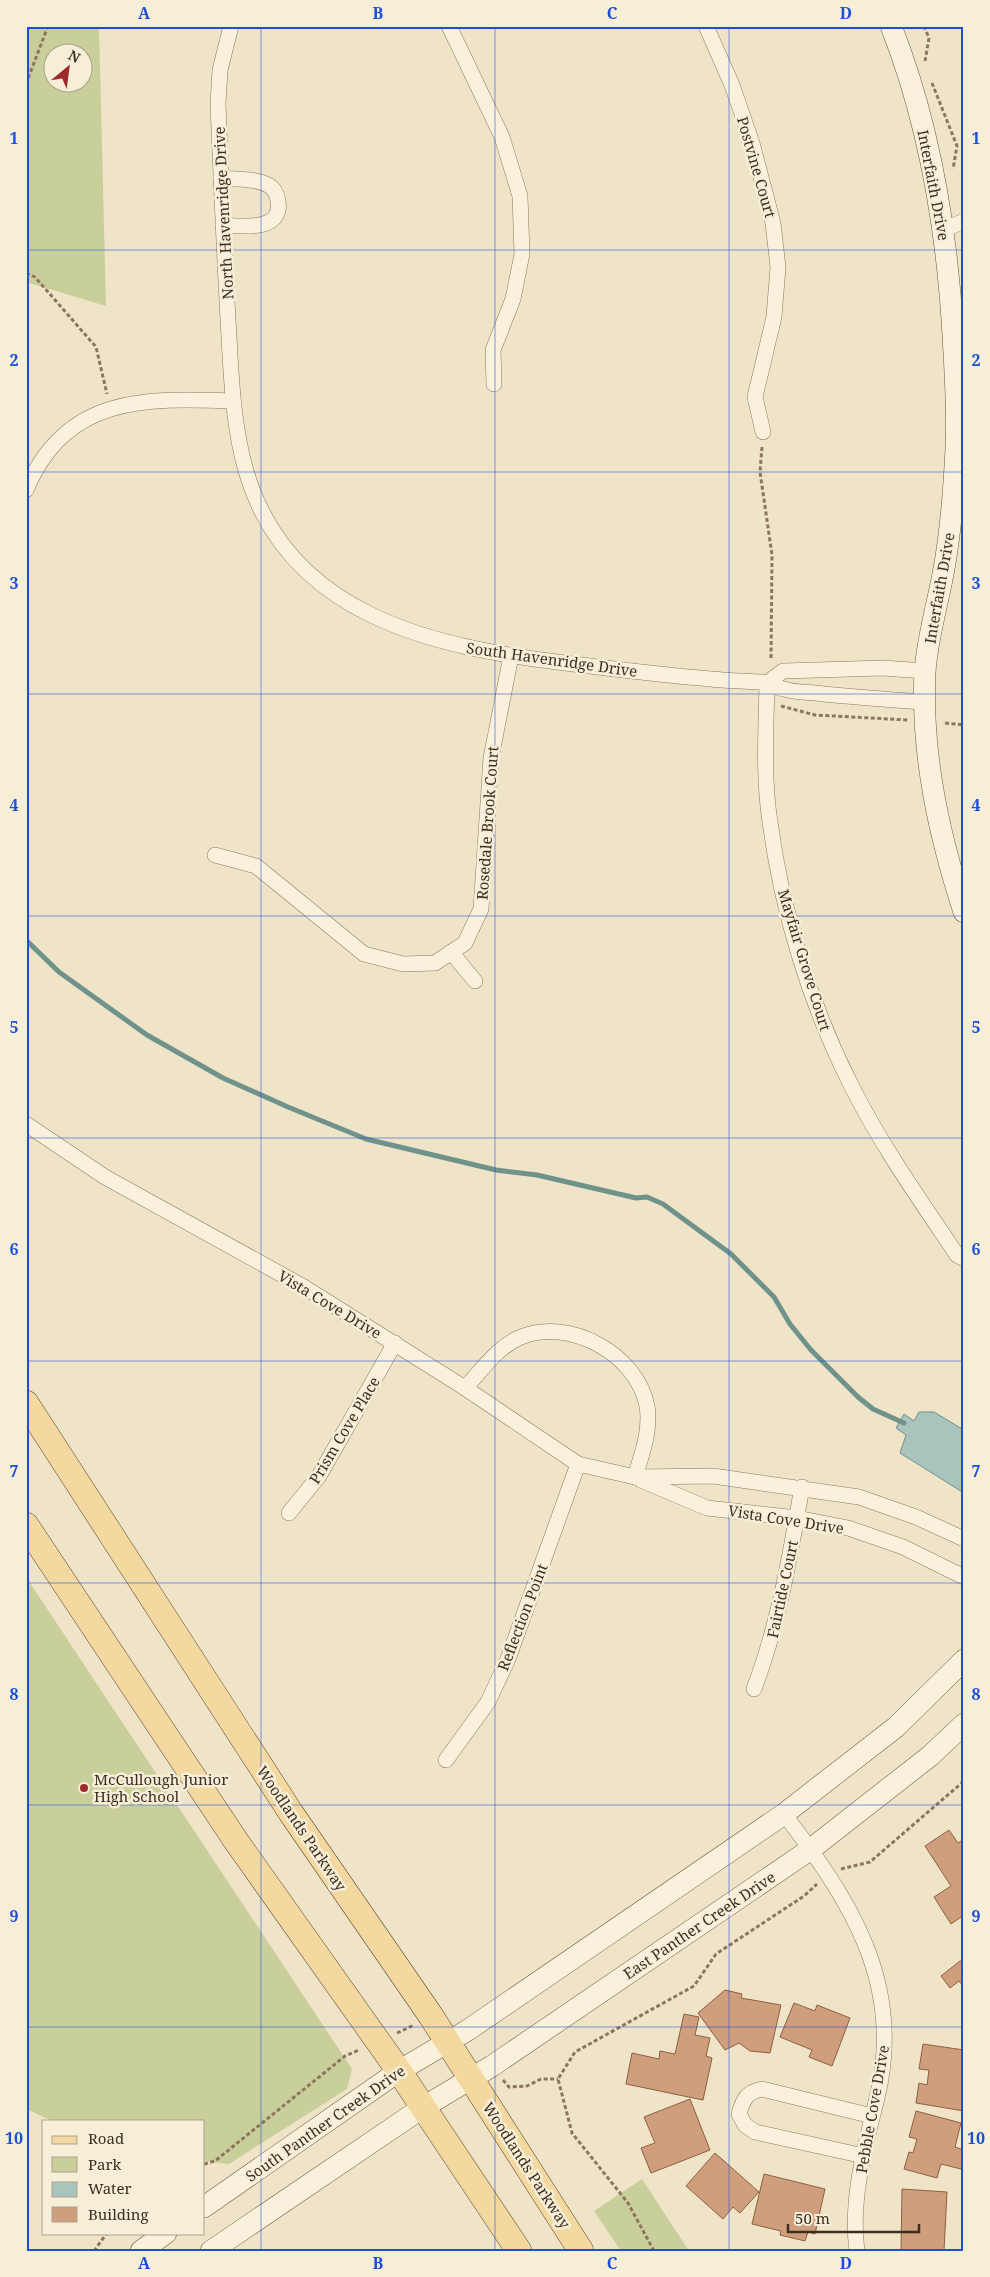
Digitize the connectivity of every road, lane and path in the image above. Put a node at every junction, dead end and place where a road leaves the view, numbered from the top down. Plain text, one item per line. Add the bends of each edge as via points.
1 (48, 26) edge
2 (231, 26) edge
3 (448, 26) edge
4 (706, 26) edge
5 (891, 26) edge
6 (26, 84) edge
7 (221, 178) junction
8 (964, 221) edge
9 (223, 225) junction
10 (943, 230) junction
11 (26, 273) edge
12 (494, 384) dead end
13 (233, 401) junction
14 (110, 407) junction
15 (763, 432) joint
16 (26, 490) edge
17 (511, 656) junction
18 (925, 671) junction
19 (767, 682) junction
20 (926, 711) junction
21 (964, 725) edge
22 (215, 855) dead end
23 (964, 912) edge
24 (451, 952) junction
25 (475, 981) dead end
26 (26, 1124) edge
27 (964, 1259) edge
28 (395, 1344) junction
29 (465, 1388) junction
30 (26, 1403) edge
31 (578, 1464) junction
32 (636, 1477) junction
33 (802, 1487) junction
34 (289, 1513) dead end
35 (797, 1518) junction
36 (26, 1525) edge
37 (964, 1539) edge
38 (964, 1577) edge
39 (964, 1660) edge
40 (754, 1689) dead end
41 (964, 1724) edge
42 (446, 1760) dead end
43 (964, 1781) edge
44 (784, 1814) junction
45 (811, 1849) junction
46 (827, 1874) junction
47 (448, 2042) junction
48 (399, 2071) junction
49 (471, 2079) junction
50 (422, 2108) junction
51 (872, 2116) junction
52 (864, 2156) junction
53 (205, 2206) edge
54 (106, 2234) edge
55 (165, 2234) edge
56 (94, 2251) edge
57 (141, 2251) edge
58 (211, 2251) edge
59 (519, 2251) edge
60 (581, 2251) edge
61 (654, 2251) edge
62 (857, 2251) edge

1 - 6 path
2 - 7 street, North Havenridge Drive via 220,70
3 - 12 street via 502,137 520,196 522,254 513,299 493,350
4 - 15 street, Postvine Court via 732,85 752,143 773,223 778,267 774,317 755,397
5 - 10 street, Interfaith Drive via 925,134
7 - 9 street, North Havenridge Drive
7 - 9 street via 269,185 279,204 275,216 264,224
8 - 10 street
9 - 13 street, North Havenridge Drive
10 - 18 street, Interfaith Drive via 957,398 956,449 949,530
11 - 14 path via 35,277 96,347
13 - 14 street via 190,399
13 - 17 street, South Havenridge Drive via 246,472 259,505 291,556 310,576 333,595 390,623 462,647
14 - 16 street via 62,435 45,453
15 - 19 path via 760,472 772,555 771,662
17 - 19 street, South Havenridge Drive via 711,679
17 - 24 street, Rosedale Brook Court via 490,758 480,909 465,943
18 - 19 street via 883,668 782,671
18 - 20 street, Interfaith Drive
19 - 20 street, South Havenridge Drive via 784,690
19 - 20 path via 782,707 815,715
19 - 27 street, Mayfair Grove Court via 765,760 769,821 782,889 805,973 825,1029 851,1086 897,1166 957,1255
20 - 21 path
20 - 23 street, Interfaith Drive via 934,803
22 - 24 street, Rosedale Brook Court via 256,866 364,954 403,964 435,963
24 - 25 street
26 - 28 street, Vista Cove Drive via 105,1177 304,1287
28 - 29 street, Vista Cove Drive
28 - 34 street, Prism Cove Place via 319,1476
29 - 31 street, Vista Cove Drive
29 - 32 street via 497,1353 520,1337 544,1330 566,1331 586,1339 625,1366 646,1404 649,1428
30 - 47 main road, Woodlands Parkway via 291,1813
31 - 32 street, Vista Cove Drive
31 - 42 street, Reflection Point via 508,1658 488,1702
32 - 33 street, Vista Cove Drive via 713,1476
32 - 35 street, Vista Cove Drive via 708,1508
33 - 35 street, Fairtide Court
33 - 37 street, Vista Cove Drive via 859,1497 916,1517
35 - 38 street, Vista Cove Drive via 848,1528 903,1547
35 - 40 street, Fairtide Court via 785,1590
36 - 48 main road via 236,1841
39 - 44 street via 896,1727
41 - 45 street, East Panther Creek Drive via 930,1756
43 - 46 path via 870,1862
44 - 45 street, Pebble Cove Drive
44 - 47 street
45 - 46 street, Pebble Cove Drive
45 - 49 street, East Panther Creek Drive
46 - 51 street, Pebble Cove Drive via 857,1921 879,1980 886,2052
46 - 61 path via 804,1896 716,1954 694,1986 575,2052 558,2079 572,2133 628,2202
47 - 48 street, South Panther Creek Drive
47 - 49 main road, Woodlands Parkway
48 - 50 main road
48 - 53 street, South Panther Creek Drive
49 - 50 street, East Panther Creek Drive
49 - 60 main road, Woodlands Parkway
50 - 58 street
50 - 59 main road
51 - 52 street, Pebble Cove Drive
51 - 52 street via 762,2089 751,2091 743,2100 739,2114 745,2125 755,2132
52 - 62 street, Pebble Cove Drive via 856,2197
54 - 56 path
55 - 57 street

